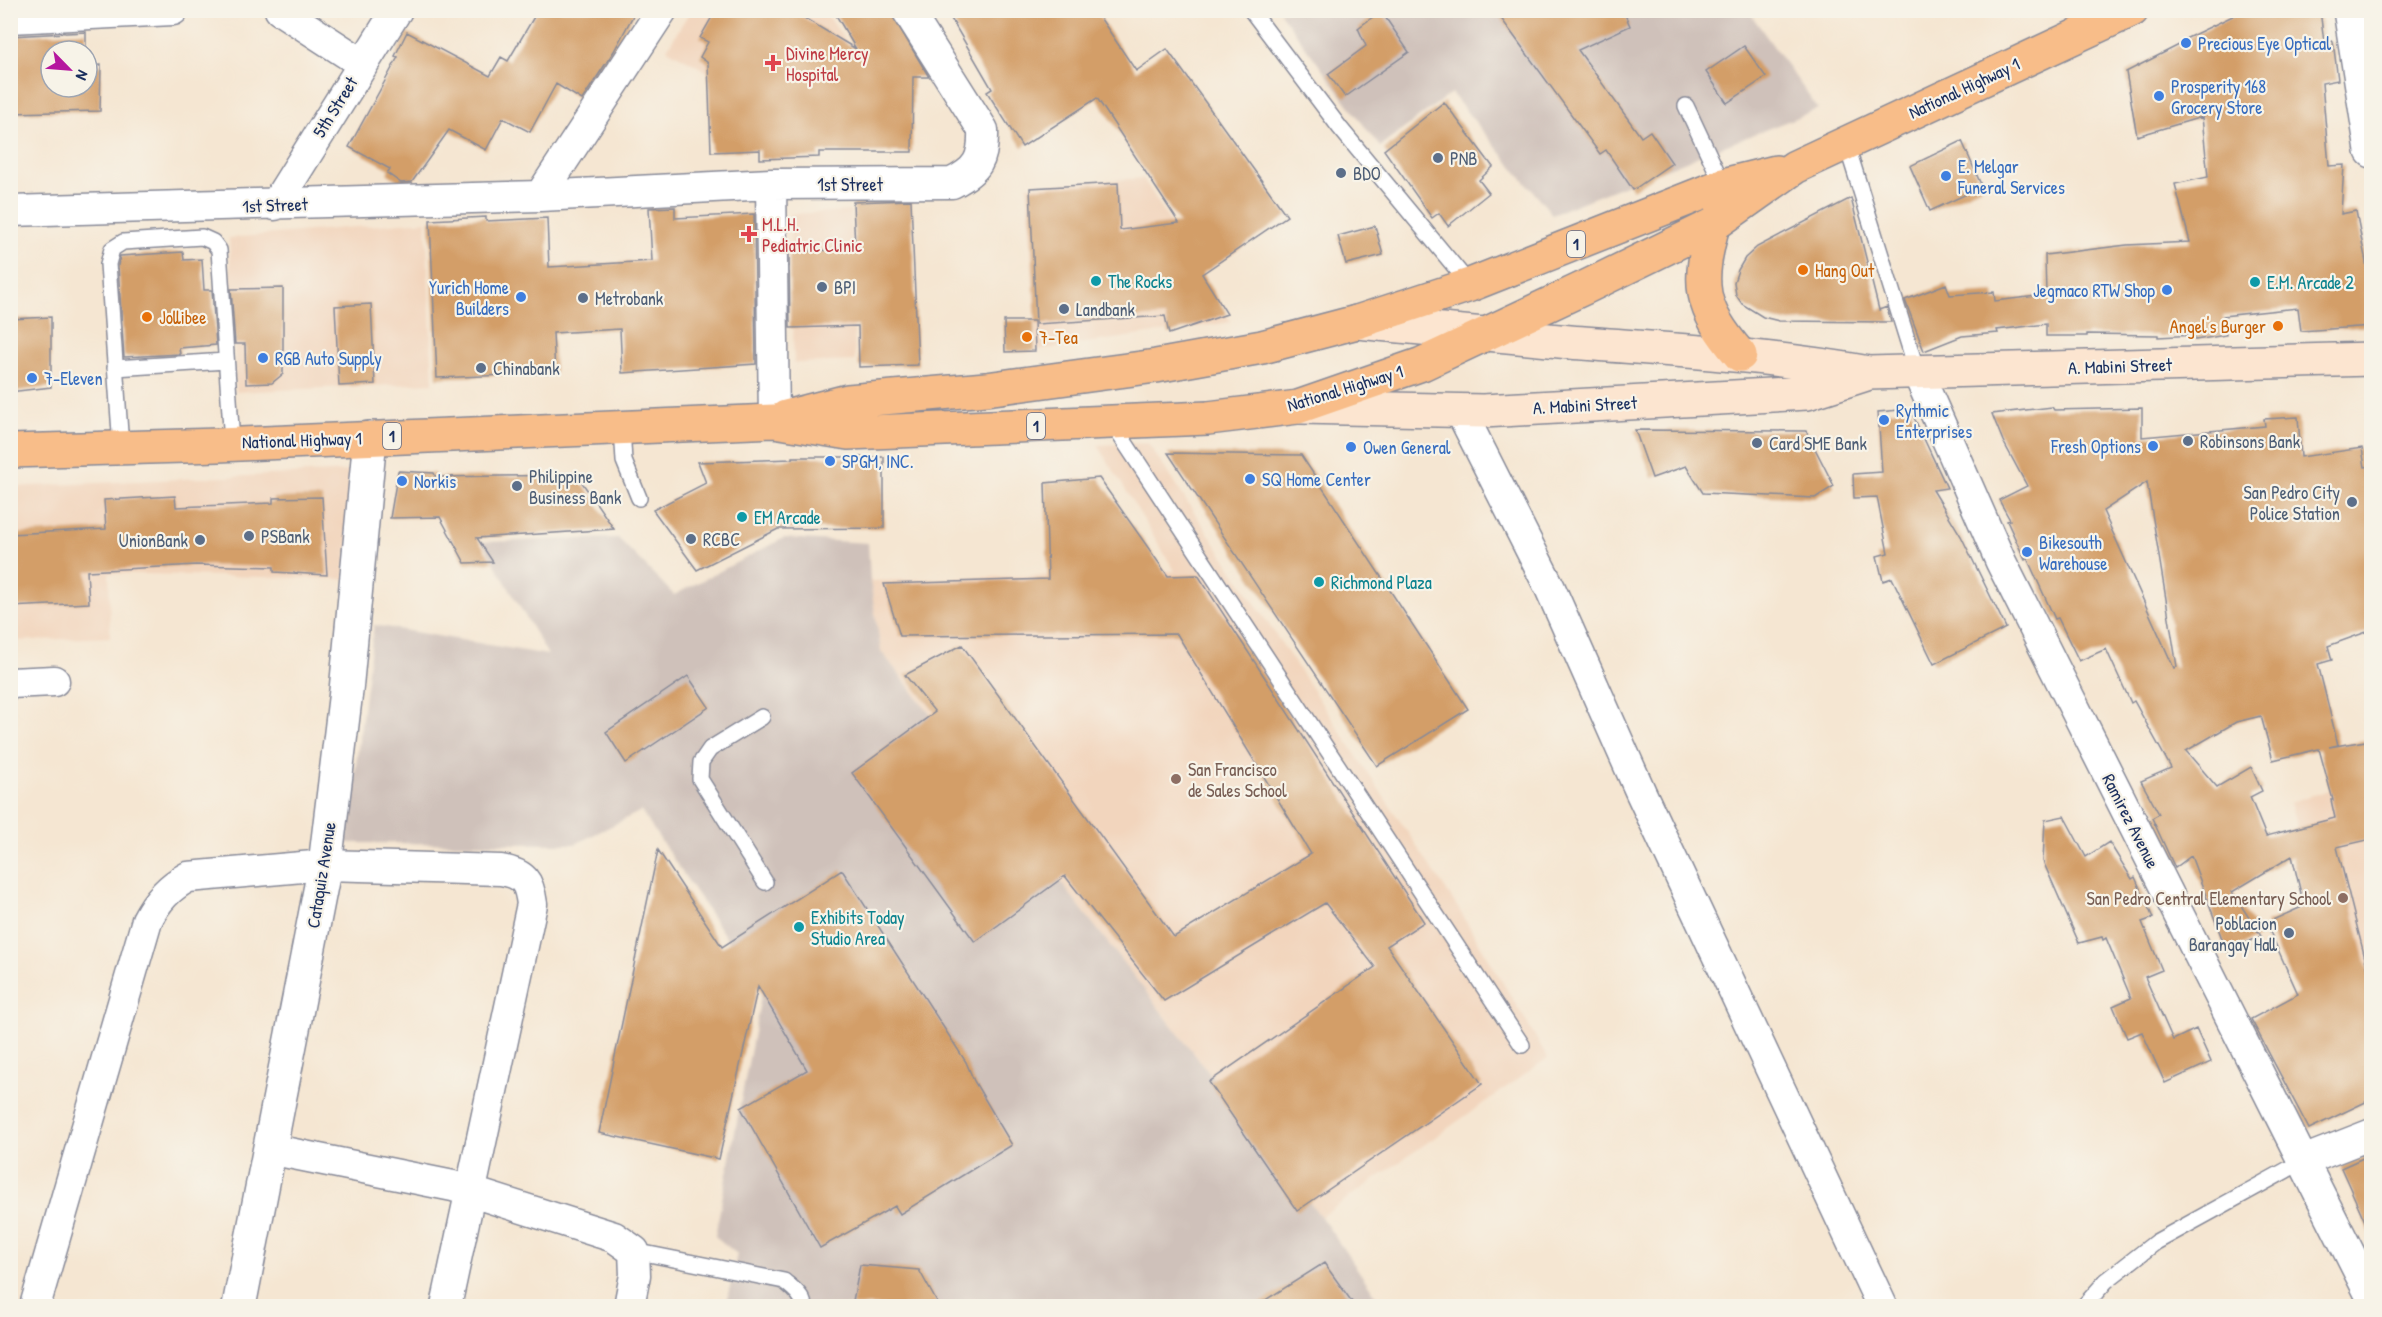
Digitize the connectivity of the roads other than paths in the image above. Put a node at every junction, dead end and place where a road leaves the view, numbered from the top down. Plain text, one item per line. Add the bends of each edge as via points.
1 (173, 10) edge
2 (280, 10) edge
3 (397, 10) edge
4 (662, 10) edge
5 (908, 10) edge
6 (1251, 10) edge
7 (2132, 10) edge
8 (2350, 10) edge
9 (10, 18) edge
10 (363, 64) junction
11 (1686, 106) dead end
12 (1846, 143) junction
13 (2372, 151) edge
14 (1795, 167) junction
15 (771, 184) junction
16 (1723, 185) junction
17 (540, 196) junction
18 (274, 205) junction
19 (10, 211) edge
20 (1713, 225) junction
21 (1470, 285) junction
22 (1358, 322) junction
23 (1483, 335) junction
24 (1740, 355) junction
25 (226, 360) junction
26 (2372, 360) edge
27 (115, 368) junction
28 (1917, 371) junction
29 (1869, 373) junction
30 (1298, 407) junction
31 (1460, 411) junction
32 (774, 420) junction
33 (1112, 423) junction
34 (622, 427) junction
35 (370, 438) junction
36 (232, 443) junction
37 (120, 447) junction
38 (10, 451) edge
39 (639, 498) dead end
40 (54, 681) dead end
41 (10, 683) edge
42 (762, 717) dead end
43 (325, 865) junction
44 (765, 882) dead end
45 (1522, 1045) dead end
46 (2372, 1134) edge
47 (269, 1149) junction
48 (2304, 1161) junction
49 (471, 1190) junction
50 (634, 1251) junction
51 (2372, 1298) edge
52 (35, 1306) edge
53 (239, 1306) edge
54 (446, 1306) edge
55 (629, 1306) edge
56 (804, 1306) edge
57 (1882, 1306) edge
58 (2084, 1306) edge

1 - 9 street
2 - 10 street
3 - 10 street, 5th Street
4 - 17 street
5 - 15 street, 1st Street via 983,130 978,164 951,183
6 - 21 lane via 1340,128
7 - 12 highway, National Highway 1 / 1
8 - 13 street
10 - 18 street, 5th Street
11 - 16 lane
12 - 14 highway, National Highway 1 / 1
12 - 28 lane
14 - 16 highway, National Highway 1 / 1
14 - 20 highway, National Highway 1 / 1
15 - 17 street, 1st Street
15 - 32 street
16 - 21 highway, National Highway 1 / 1
17 - 18 street, 1st Street
18 - 19 street, 1st Street
20 - 23 highway, National Highway 1 / 1
20 - 24 highway via 1704,260 1705,297 1710,315
21 - 22 highway, National Highway 1 / 1
22 - 23 main road, A. Mabini Street
22 - 32 highway, National Highway 1 / 1 via 1262,347 1156,366 986,390 848,401
23 - 24 main road, A. Mabini Street
23 - 30 highway, National Highway 1 / 1 via 1422,364
24 - 29 main road, A. Mabini Street
25 - 27 lane
25 - 27 lane via 219,250 213,242 202,237 123,242 112,249 108,264
25 - 36 lane
26 - 28 main road, A. Mabini Street
27 - 37 lane
28 - 29 main road, A. Mabini Street
28 - 48 street, Ramirez Avenue via 2006,572
29 - 31 main road, A. Mabini Street via 1807,393
30 - 31 main road, A. Mabini Street
30 - 33 highway, National Highway 1 / 1 via 1208,418
31 - 57 street via 1550,588 1641,793
32 - 33 highway, National Highway 1 / 1 via 848,432
32 - 34 highway, National Highway 1 / 1
33 - 45 lane
34 - 35 highway, National Highway 1 / 1
34 - 39 lane via 624,461
35 - 36 highway, National Highway 1 / 1
35 - 43 street, Cataquiz Avenue
36 - 37 highway, National Highway 1 / 1
37 - 38 highway, National Highway 1 / 1
40 - 41 street
42 - 44 lane via 710,749 701,762 699,779
43 - 47 street, Cataquiz Avenue
43 - 49 street via 501,870 525,879 531,891 532,904
43 - 52 street via 188,877 175,884 154,906
46 - 48 street
47 - 49 street
47 - 53 street, Cataquiz Avenue
48 - 51 street, Ramirez Avenue
48 - 58 lane via 2156,1242 2106,1281
49 - 50 street via 614,1237
49 - 54 street
50 - 55 street via 635,1275
50 - 56 lane via 784,1281 796,1290

